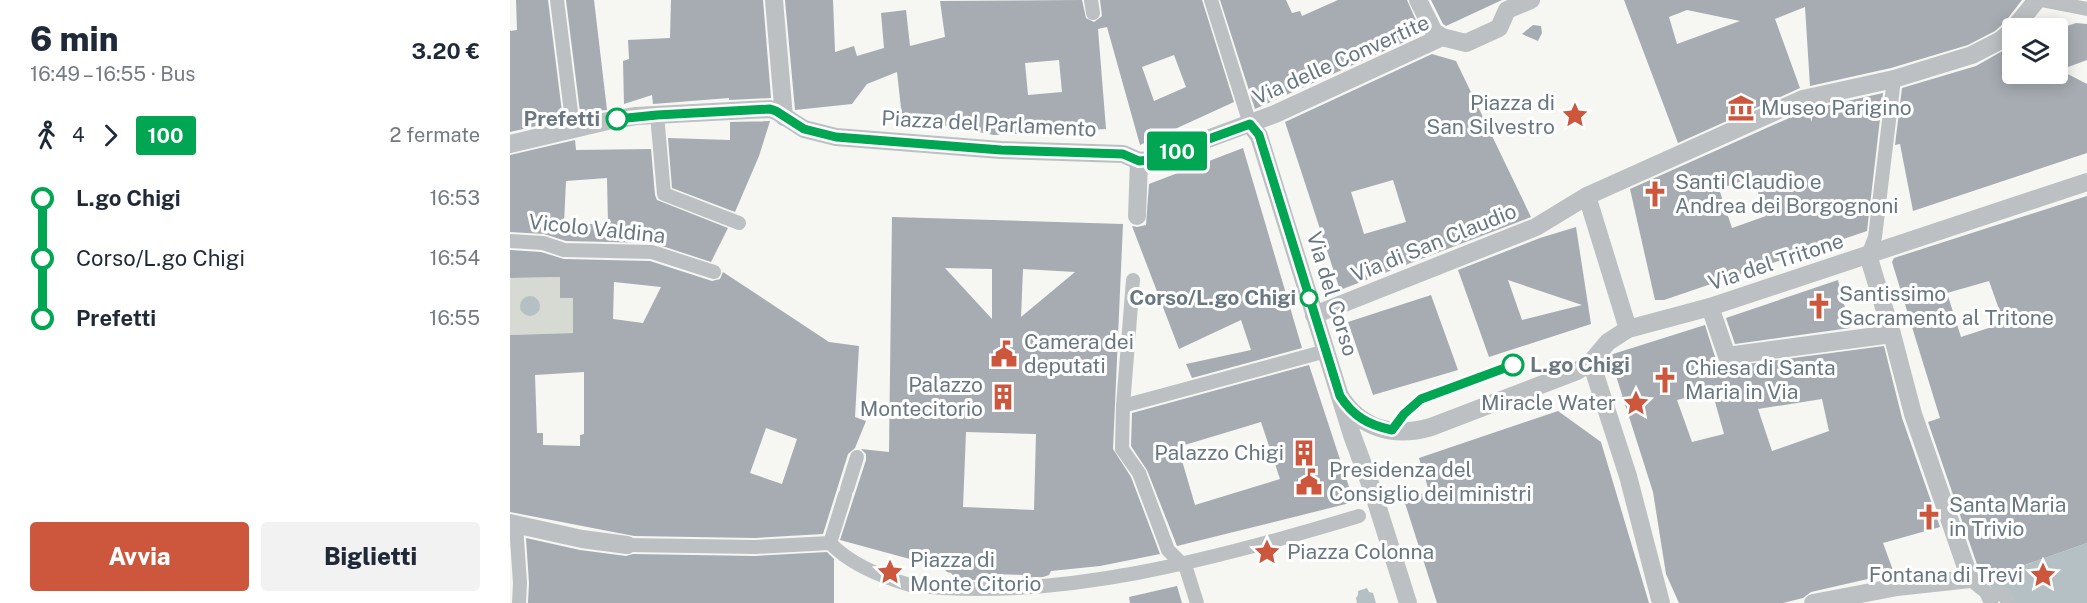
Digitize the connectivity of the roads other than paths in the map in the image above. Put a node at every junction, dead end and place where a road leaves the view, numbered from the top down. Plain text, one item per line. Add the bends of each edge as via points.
1 (557, 0) edge
2 (774, 0) edge
3 (1211, 0) edge
4 (1418, 0) edge
5 (1531, 0) edge
6 (2039, 0) edge
7 (2087, 9) edge
8 (2023, 18) edge
9 (1443, 37) junction
10 (2002, 39) edge
11 (1894, 79) junction
12 (657, 115) junction
13 (784, 117) junction
14 (1250, 124) junction
15 (573, 128) junction
16 (510, 144) edge
17 (1139, 161) junction
18 (2087, 182) edge
19 (1587, 196) junction
20 (1137, 216) dead end
21 (739, 223) dead end
22 (510, 241) edge
23 (1868, 255) junction
24 (714, 272) dead end
25 (1133, 280) dead end
26 (1710, 307) junction
27 (1314, 315) junction
28 (1628, 329) junction
29 (1892, 334) junction
30 (1326, 351) junction
31 (1591, 362) junction
32 (1340, 396) junction
33 (1123, 406) junction
34 (857, 458) dead end
35 (1359, 516) dead end
36 (513, 524) edge
37 (627, 545) joint
38 (832, 546) junction
39 (1186, 568) junction
40 (1975, 583) junction
41 (1990, 601) edge
42 (519, 603) edge
43 (1197, 603) edge
44 (1408, 603) edge
45 (1661, 603) edge
46 (1813, 603) edge
47 (2008, 603) edge

1 - 15 street
2 - 13 street
3 - 14 street, Via del Corso
4 - 9 street via 1434,33
5 - 9 street, Via delle Convertite via 1507,10 1499,28 1466,43
6 - 7 street
6 - 8 street
9 - 14 street, Via delle Convertite
10 - 11 street via 1972,55
11 - 19 street via 1803,99
11 - 23 street via 1875,237
12 - 13 street, Piazza del Parlamento via 770,109
12 - 15 street, Piazza del Parlamento
12 - 21 street via 664,194
13 - 17 street, Piazza del Parlamento via 804,129 836,137 1001,150 1123,154
14 - 17 street, Via delle Convertite
14 - 27 street, Via del Corso via 1259,135
15 - 16 street, Piazza del Parlamento
17 - 20 street
18 - 23 street, Via del Tritone
19 - 27 street, Via di San Claudio via 1536,227
19 - 28 street
22 - 24 street, Vicolo Valdina via 543,243 564,250 652,252
23 - 26 street, Via del Tritone
23 - 29 street
25 - 33 street
26 - 28 street, Via del Tritone
26 - 29 street via 1727,356
27 - 30 street, Via del Corso
28 - 31 street, Via del Tritone via 1603,346
29 - 40 street via 1913,414
30 - 32 street, Via del Corso
30 - 33 street
31 - 32 street, Via del Tritone via 1438,425 1414,431 1367,423
31 - 45 street via 1628,476
32 - 44 street, Via del Corso
33 - 39 street via 1122,449 1138,473 1168,550
34 - 38 street
35 - 39 street
36 - 37 street
36 - 42 street
37 - 38 street
38 - 39 street via 873,571 903,583 991,598 1082,590
39 - 43 street
40 - 41 street
40 - 46 street via 1897,586
41 - 47 street via 1999,594 2005,595

